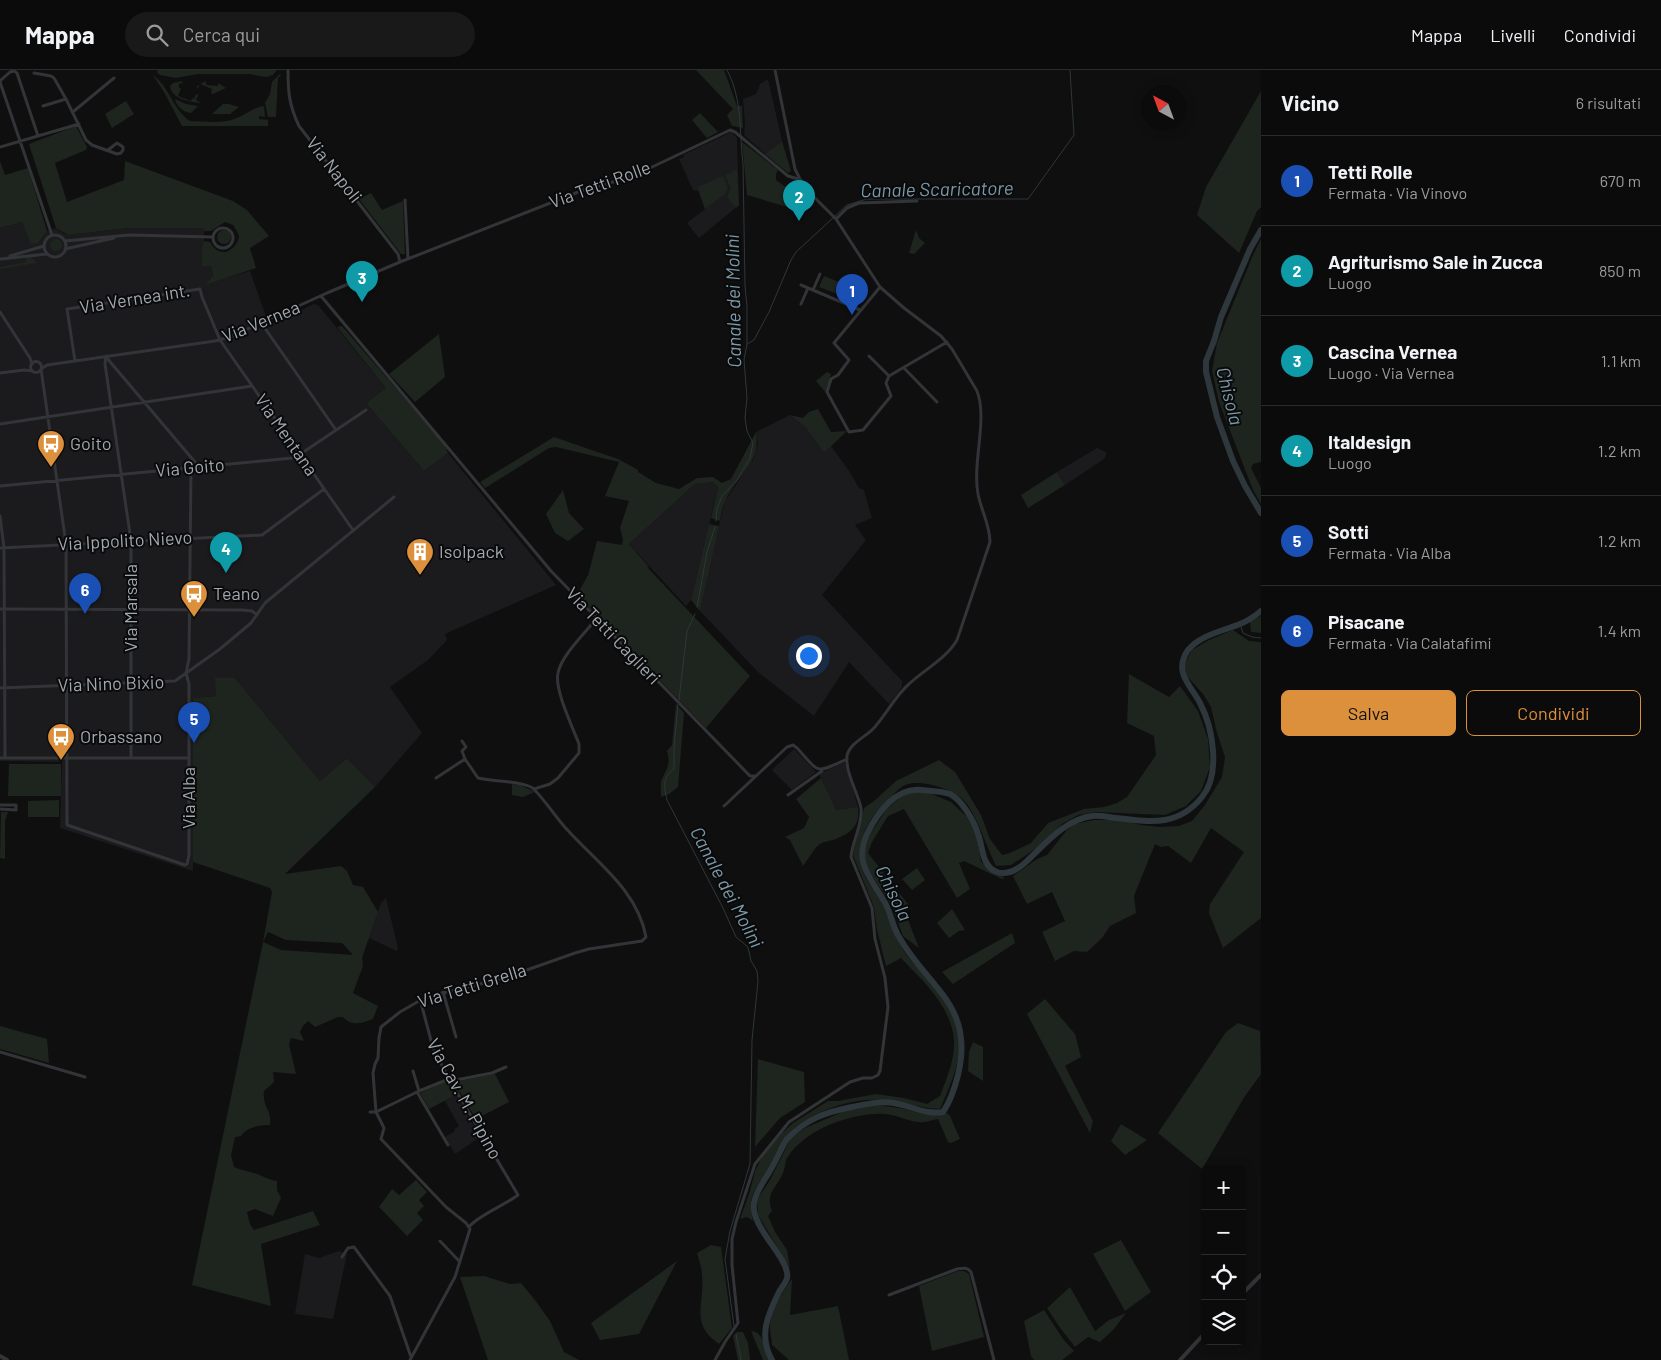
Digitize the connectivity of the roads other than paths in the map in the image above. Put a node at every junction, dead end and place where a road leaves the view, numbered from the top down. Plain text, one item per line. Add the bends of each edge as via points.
1 (288, 70) edge
2 (775, 70) edge
3 (34, 73) dead end
4 (0, 74) edge
5 (6, 76) junction
6 (114, 78) dead end
7 (0, 82) edge
8 (66, 99) junction
9 (43, 106) dead end
10 (74, 112) junction
11 (79, 124) junction
12 (38, 136) junction
13 (20, 141) junction
14 (0, 147) edge
15 (108, 150) dead end
16 (798, 179) junction
17 (405, 200) dead end
18 (916, 201) dead end
19 (835, 218) junction
20 (52, 235) junction
21 (129, 235) junction
22 (212, 236) junction
23 (65, 241) junction
24 (44, 246) junction
25 (66, 249) junction
26 (47, 254) junction
27 (1, 259) edge
28 (408, 259) junction
29 (400, 262) junction
30 (820, 274) dead end
31 (801, 285) dead end
32 (880, 287) junction
33 (808, 288) junction
34 (813, 290) junction
35 (321, 296) junction
36 (801, 304) dead end
37 (860, 310) junction
38 (0, 312) edge
39 (262, 324) junction
40 (220, 340) junction
41 (947, 342) junction
42 (106, 356) junction
43 (869, 356) dead end
44 (30, 358) junction
45 (75, 361) junction
46 (38, 362) junction
47 (32, 365) junction
48 (48, 365) junction
49 (113, 367) junction
50 (904, 368) junction
51 (106, 369) junction
52 (24, 370) junction
53 (38, 370) junction
54 (0, 373) edge
55 (888, 376) junction
56 (252, 386) junction
57 (937, 402) dead end
58 (144, 403) junction
59 (112, 408) junction
60 (366, 410) dead end
61 (48, 418) junction
62 (0, 424) edge
63 (336, 430) junction
64 (299, 455) junction
65 (191, 468) junction
66 (200, 468) junction
67 (122, 474) junction
68 (57, 481) junction
69 (0, 486) edge
70 (324, 489) junction
71 (394, 497) dead end
72 (0, 516) edge
73 (353, 530) junction
74 (190, 538) junction
75 (131, 541) junction
76 (66, 544) junction
77 (2, 548) edge
78 (0, 609) edge
79 (5, 609) junction
80 (65, 609) junction
81 (132, 610) junction
82 (190, 610) junction
83 (257, 615) junction
84 (596, 619) junction
85 (186, 673) junction
86 (130, 682) junction
87 (66, 686) junction
88 (0, 688) edge
89 (5, 688) junction
90 (462, 741) dead end
91 (0, 758) edge
92 (5, 758) junction
93 (66, 758) junction
94 (131, 758) junction
95 (189, 758) junction
96 (465, 759) junction
97 (847, 759) junction
98 (822, 770) junction
99 (756, 776) junction
100 (436, 778) dead end
101 (534, 790) junction
102 (788, 795) dead end
103 (0, 806) edge
104 (724, 806) dead end
105 (0, 810) edge
106 (443, 992) junction
107 (420, 999) junction
108 (456, 1037) dead end
109 (0, 1052) edge
110 (506, 1066) dead end
111 (412, 1071) dead end
112 (85, 1077) dead end
113 (450, 1080) junction
114 (418, 1091) junction
115 (370, 1112) dead end
116 (376, 1112) junction
117 (448, 1145) dead end
118 (469, 1227) junction
119 (440, 1241) dead end
120 (342, 1256) dead end
121 (460, 1262) junction
122 (1261, 1275) edge
123 (1246, 1290) edge
124 (889, 1295) dead end
125 (1201, 1337) edge
126 (0, 1356) edge
127 (411, 1359) edge
128 (7, 1360) edge
129 (715, 1360) edge
130 (994, 1360) edge
131 (1180, 1360) edge

1 - 29 street, Via Napoli via 290,104 299,126 398,254
2 - 16 street
3 - 8 street via 51,76
4 - 5 street
5 - 7 street
5 - 12 street via 10,72 17,73
6 - 10 street
7 - 13 street
8 - 9 street
8 - 10 street
10 - 11 street
11 - 12 street
11 - 15 street via 86,140
12 - 13 street
13 - 14 street
13 - 20 street
16 - 19 street
16 - 28 street, Via Tetti Rolle via 788,176 730,130 629,177 586,189
17 - 28 street
18 - 19 street via 859,203
19 - 32 street
20 - 23 street
20 - 24 street
21 - 22 street
21 - 23 street
21 - 25 street
22 - 22 street via 214,243 221,248 229,246 233,240 231,231 225,228 218,228
23 - 25 street
24 - 26 street
24 - 27 street
25 - 26 street via 57,256
26 - 27 street
28 - 29 street, Via Vernea
29 - 35 street, Via Vernea
30 - 34 street
31 - 33 street
32 - 37 street
32 - 41 street
33 - 34 street
33 - 36 street
34 - 37 street
35 - 39 street, Via Vernea
35 - 84 street, Via Tetti Caglieri via 551,571
37 - 55 street via 835,341 849,360 831,379 827,392 849,432 862,430 891,396 886,383
38 - 44 street
39 - 40 street, Via Vernea
39 - 63 street
40 - 42 street, Via Vernea
40 - 45 street, Via Vernea int. via 200,289 67,309
40 - 56 street, Via Mentana
41 - 50 street
41 - 97 street via 980,397 978,493 990,542 952,649 908,684 872,730 852,748
42 - 45 street, Via Vernea
42 - 49 street
42 - 51 street, Via Marsala
43 - 55 street
44 - 46 street
44 - 47 street
45 - 48 street, Via Vernea
46 - 47 street
46 - 48 street
46 - 53 street
47 - 52 street
47 - 53 street
48 - 53 street
49 - 51 street
49 - 58 street
50 - 55 street
50 - 57 street
51 - 59 street, Via Marsala
52 - 53 street
52 - 54 street
53 - 61 street
56 - 58 street
56 - 64 street, Via Mentana
58 - 59 street
58 - 66 street
59 - 61 street
59 - 67 street, Via Marsala
60 - 63 street, Via Goito
61 - 62 street
61 - 68 street
63 - 64 street, Via Goito
64 - 66 street, Via Goito
64 - 70 street, Via Mentana
65 - 66 street, Via Goito
65 - 67 street, Via Goito
65 - 74 street, Via Alba
67 - 68 street, Via Goito
67 - 75 street, Via Marsala
68 - 69 street, Via Goito
68 - 76 street
70 - 73 street, Via Mentana
70 - 74 street, Via Ippolito Nievo via 262,535
71 - 73 street, Via Nino Bixio
72 - 77 street
73 - 83 street, Via Nino Bixio via 265,603
74 - 75 street, Via Ippolito Nievo
74 - 82 street, Via Alba
75 - 76 street, Via Ippolito Nievo
75 - 81 street, Via Marsala
76 - 77 street, Via Ippolito Nievo
76 - 80 street
77 - 79 street
78 - 79 street
79 - 80 street
79 - 89 street
80 - 81 street
80 - 87 street
81 - 82 street
81 - 86 street, Via Marsala
82 - 83 street via 248,610
82 - 85 street, Via Alba via 190,659
83 - 85 street, Via Nino Bixio via 220,649
84 - 99 street, Via Tetti Caglieri via 750,776
84 - 101 street via 563,661 558,673 557,683 579,744 579,753 558,778
85 - 86 street, Via Nino Bixio via 175,681
85 - 95 street, Via Alba via 189,684
86 - 87 street, Via Nino Bixio
86 - 94 street, Via Marsala
87 - 89 street, Via Nino Bixio
87 - 93 street
88 - 89 street, Via Nino Bixio
89 - 92 street
90 - 96 street via 466,747 462,750
91 - 92 street
92 - 93 street
93 - 94 street
93 - 95 street, Via Alba via 67,825 185,865 188,864
94 - 95 street
96 - 100 street
96 - 101 street via 478,778 518,784
97 - 98 street
97 - 129 street via 861,808 850,857 872,908 875,939 885,978 887,1016 880,1071 872,1078 850,1082 794,1118 755,1164 732,1240 738,1323
98 - 99 street via 816,770 793,745
98 - 102 street
99 - 104 street
101 - 106 street, Via Tetti Grella via 566,829 621,884 635,908 645,938 588,949 501,979
103 - 105 street via 16,805 16,810
106 - 107 street, Via Tetti Grella
106 - 108 street
107 - 113 street, Via Cav. M. Pipino via 433,1048
107 - 116 street, Via Tetti Grella via 388,1020 380,1031 373,1073
109 - 112 street
110 - 113 street via 492,1073
111 - 114 street
113 - 114 street
113 - 118 street, Via Cav. M. Pipino via 518,1195
114 - 116 street
114 - 117 street
115 - 116 street
116 - 118 street, Via Tetti Grella via 384,1126 382,1141
118 - 121 street
119 - 121 street
120 - 127 street via 348,1248 354,1247 390,1296
121 - 127 street
122 - 123 street
124 - 130 street via 957,1269 968,1269
125 - 131 street
126 - 128 street

